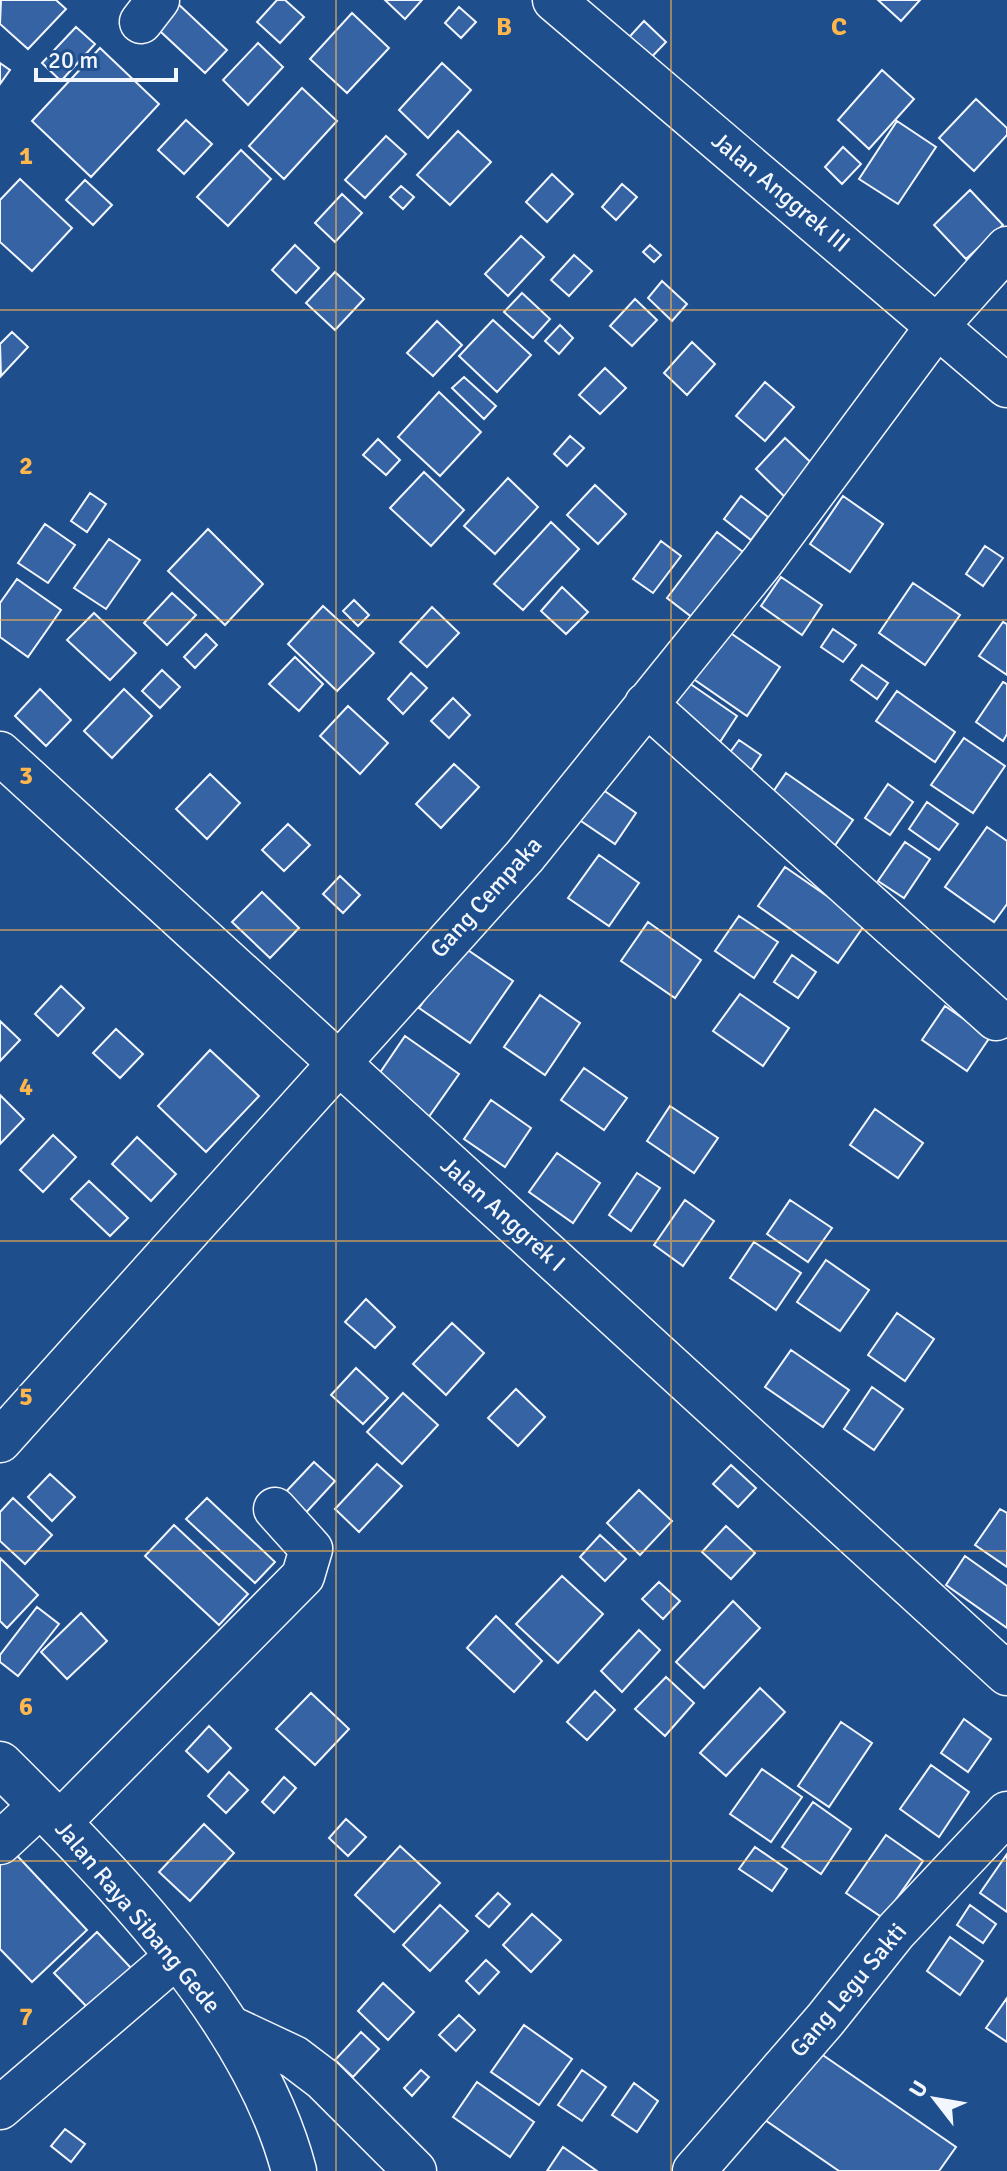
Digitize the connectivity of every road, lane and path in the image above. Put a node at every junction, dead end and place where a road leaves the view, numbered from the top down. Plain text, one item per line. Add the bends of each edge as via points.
1 (554, 0) edge
2 (1007, 248) edge
3 (938, 325) junction
4 (1007, 386) edge
5 (646, 704) junction
6 (0, 753) edge
7 (996, 1019) dead end
8 (337, 1062) junction
9 (0, 1441) edge
10 (275, 1509) dead end
11 (1007, 1674) edge
12 (0, 1764) edge
13 (1007, 1813) edge
14 (50, 1814) junction
15 (0, 1843) edge
16 (177, 1956) junction
17 (230, 2027) junction
18 (0, 2108) edge
19 (286, 2166) edge
20 (415, 2171) edge
21 (694, 2171) edge

1 - 3 street, Jalan Anggrek III
2 - 3 street, Gang Cempaka
3 - 4 street, Jalan Anggrek III
3 - 5 street, Gang Cempaka via 762,562
5 - 7 street
5 - 8 street, Gang Cempaka via 524,857
6 - 8 street, Jalan Anggrek I
8 - 9 street, Gang Cempaka
8 - 11 street, Jalan Anggrek I
10 - 14 street via 311,1549 303,1576
12 - 14 main road, Jalan Raya Sibang Gede
13 - 21 street, Gang Legu Sakti via 896,1931
14 - 15 street
14 - 16 main road, Jalan Raya Sibang Gede
16 - 17 main road, Jalan Raya Sibang Gede
16 - 18 street
17 - 19 main road, Jalan Raya Sibang Gede via 279,2118
17 - 20 street via 294,2057 323,2079

